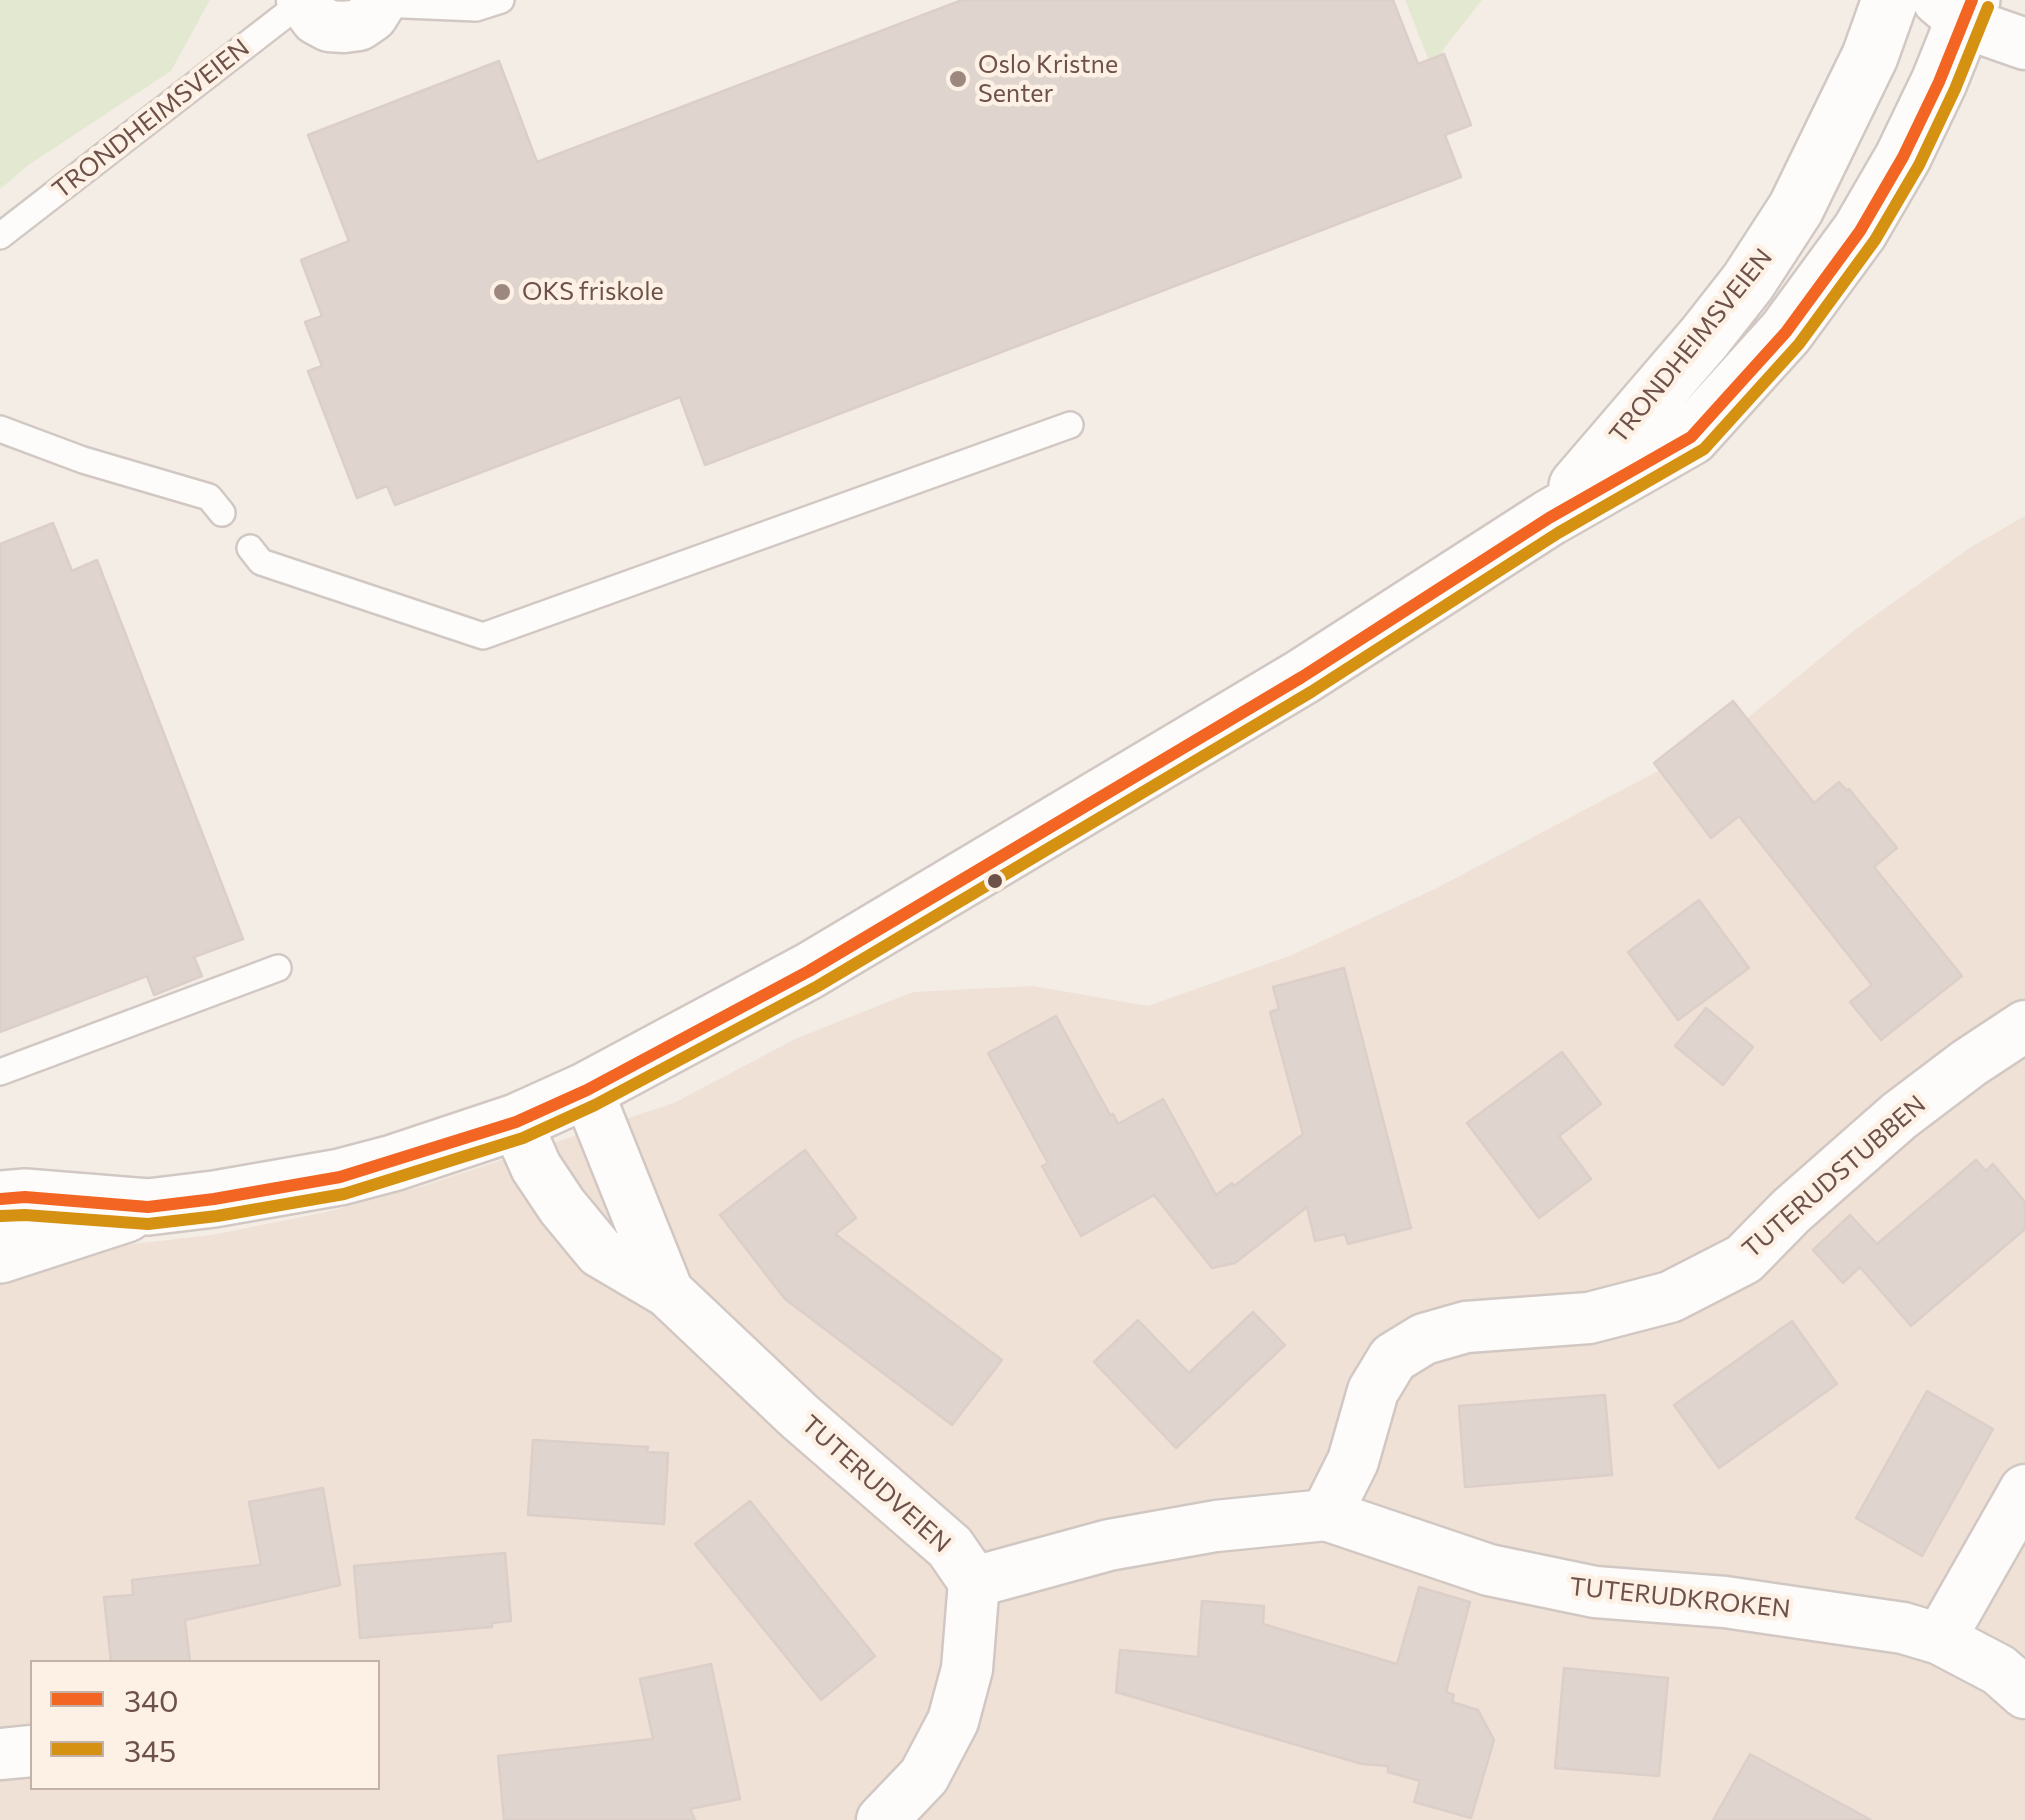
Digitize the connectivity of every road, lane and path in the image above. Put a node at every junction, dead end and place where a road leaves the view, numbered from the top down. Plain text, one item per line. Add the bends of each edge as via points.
1 (501, 0) edge
2 (1890, 0) edge
3 (302, 1) edge
4 (382, 2) edge
5 (1958, 8) edge
6 (2025, 44) edge
7 (0, 236) edge
8 (1070, 425) dead end
9 (0, 429) edge
10 (222, 513) dead end
11 (1549, 518) junction
12 (250, 548) dead end
13 (278, 968) dead end
14 (2025, 1026) edge
15 (0, 1072) edge
16 (587, 1090) junction
17 (516, 1122) junction
18 (0, 1199) edge
19 (148, 1207) junction
20 (0, 1256) edge
21 (668, 1292) junction
22 (2025, 1490) edge
23 (1326, 1515) junction
24 (974, 1582) junction
25 (1940, 1639) junction
26 (2025, 1693) edge
27 (30, 1751) edge
28 (0, 1754) edge
29 (882, 1820) edge

1 - 4 lane via 476,8
2 - 11 main road, TRONDHEIMSVEIEN via 1796,208 1715,324
3 - 4 street via 316,19 344,28 359,25
3 - 7 lane, TRONDHEIMSVEIEN
5 - 6 street
5 - 11 main road, TRONDHEIMSVEIEN via 1903,157 1860,231 1786,332 1690,437
8 - 12 lane via 484,636 261,562
9 - 10 lane via 209,497
11 - 16 main road, TRONDHEIMSVEIEN via 1057,825 809,972
13 - 15 lane
14 - 23 street, TUTERUDSTUBBEN via 1899,1116 1744,1258 1714,1274 1670,1297 1589,1318 1466,1328 1424,1339 1393,1358 1373,1391
16 - 17 main road, TRONDHEIMSVEIEN
16 - 21 street, TUTERUDVEIEN
17 - 19 main road, TRONDHEIMSVEIEN via 340,1177
17 - 21 street, TUTERUDVEIEN via 536,1166 600,1252
18 - 19 main road, TRONDHEIMSVEIEN
19 - 20 main road, TRONDHEIMSVEIEN
21 - 24 street, TUTERUDVEIEN via 950,1546
22 - 25 street
23 - 24 street, TUTERUDKROKEN via 1109,1546
23 - 25 street, TUTERUDKROKEN via 1489,1570 1595,1592 1788,1610
24 - 29 street via 967,1669 953,1722 924,1776
25 - 26 street, TUTERUDKROKEN via 1999,1670
27 - 28 street

